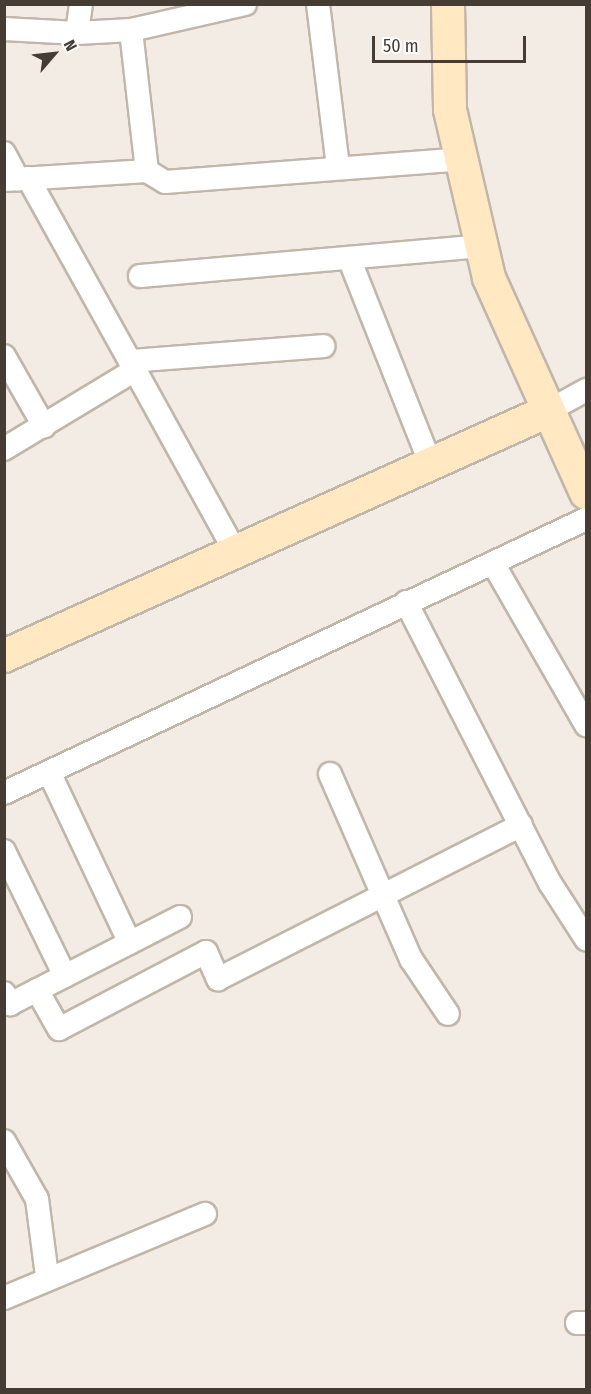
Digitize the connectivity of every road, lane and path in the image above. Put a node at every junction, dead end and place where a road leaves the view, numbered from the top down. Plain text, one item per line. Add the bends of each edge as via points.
1 (81, 4) edge
2 (245, 4) edge
3 (318, 4) edge
4 (448, 4) edge
5 (178, 12) edge
6 (4, 29) edge
7 (131, 30) junction
8 (77, 33) junction
9 (4, 153) edge
10 (461, 159) junction
11 (338, 168) junction
12 (147, 171) junction
13 (17, 179) edge
14 (482, 246) junction
15 (349, 258) junction
16 (141, 276) dead end
17 (323, 346) dead end
18 (4, 356) edge
19 (133, 366) junction
20 (586, 390) edge
21 (546, 412) junction
22 (44, 426) junction
23 (4, 449) edge
24 (430, 464) junction
25 (586, 493) edge
26 (586, 519) edge
27 (236, 553) junction
28 (494, 565) junction
29 (406, 602) junction
30 (4, 656) edge
31 (586, 724) edge
32 (49, 772) junction
33 (330, 774) dead end
34 (4, 792) edge
35 (521, 825) junction
36 (4, 851) edge
37 (381, 896) junction
38 (180, 917) dead end
39 (586, 939) edge
40 (130, 943) junction
41 (65, 976) junction
42 (37, 990) junction
43 (4, 993) edge
44 (448, 1014) dead end
45 (4, 1141) edge
46 (205, 1214) dead end
47 (47, 1276) junction
48 (4, 1298) edge

1 - 8 street
2 - 5 street
3 - 11 street
4 - 10 street via 450,110
5 - 7 street
6 - 8 street
7 - 8 street
7 - 12 street
9 - 13 street
10 - 11 street
10 - 14 street
11 - 12 street via 165,182
12 - 13 street
13 - 19 street
14 - 15 street
14 - 21 street via 489,278
15 - 16 street
15 - 24 street
17 - 19 street
18 - 22 street
19 - 22 street
19 - 27 street
20 - 21 street
21 - 24 street
21 - 25 street
22 - 23 street
24 - 27 street
26 - 28 street
27 - 30 street
28 - 29 street
28 - 31 street
29 - 32 street
29 - 35 street
32 - 34 street
32 - 40 street
33 - 37 street
35 - 37 street
35 - 39 street
36 - 41 street
37 - 42 street via 218,980 206,952 59,1029
37 - 44 street via 411,959
38 - 40 street
40 - 41 street
41 - 42 street
42 - 43 street via 10,1004
45 - 47 street via 37,1199
46 - 47 street
47 - 48 street

